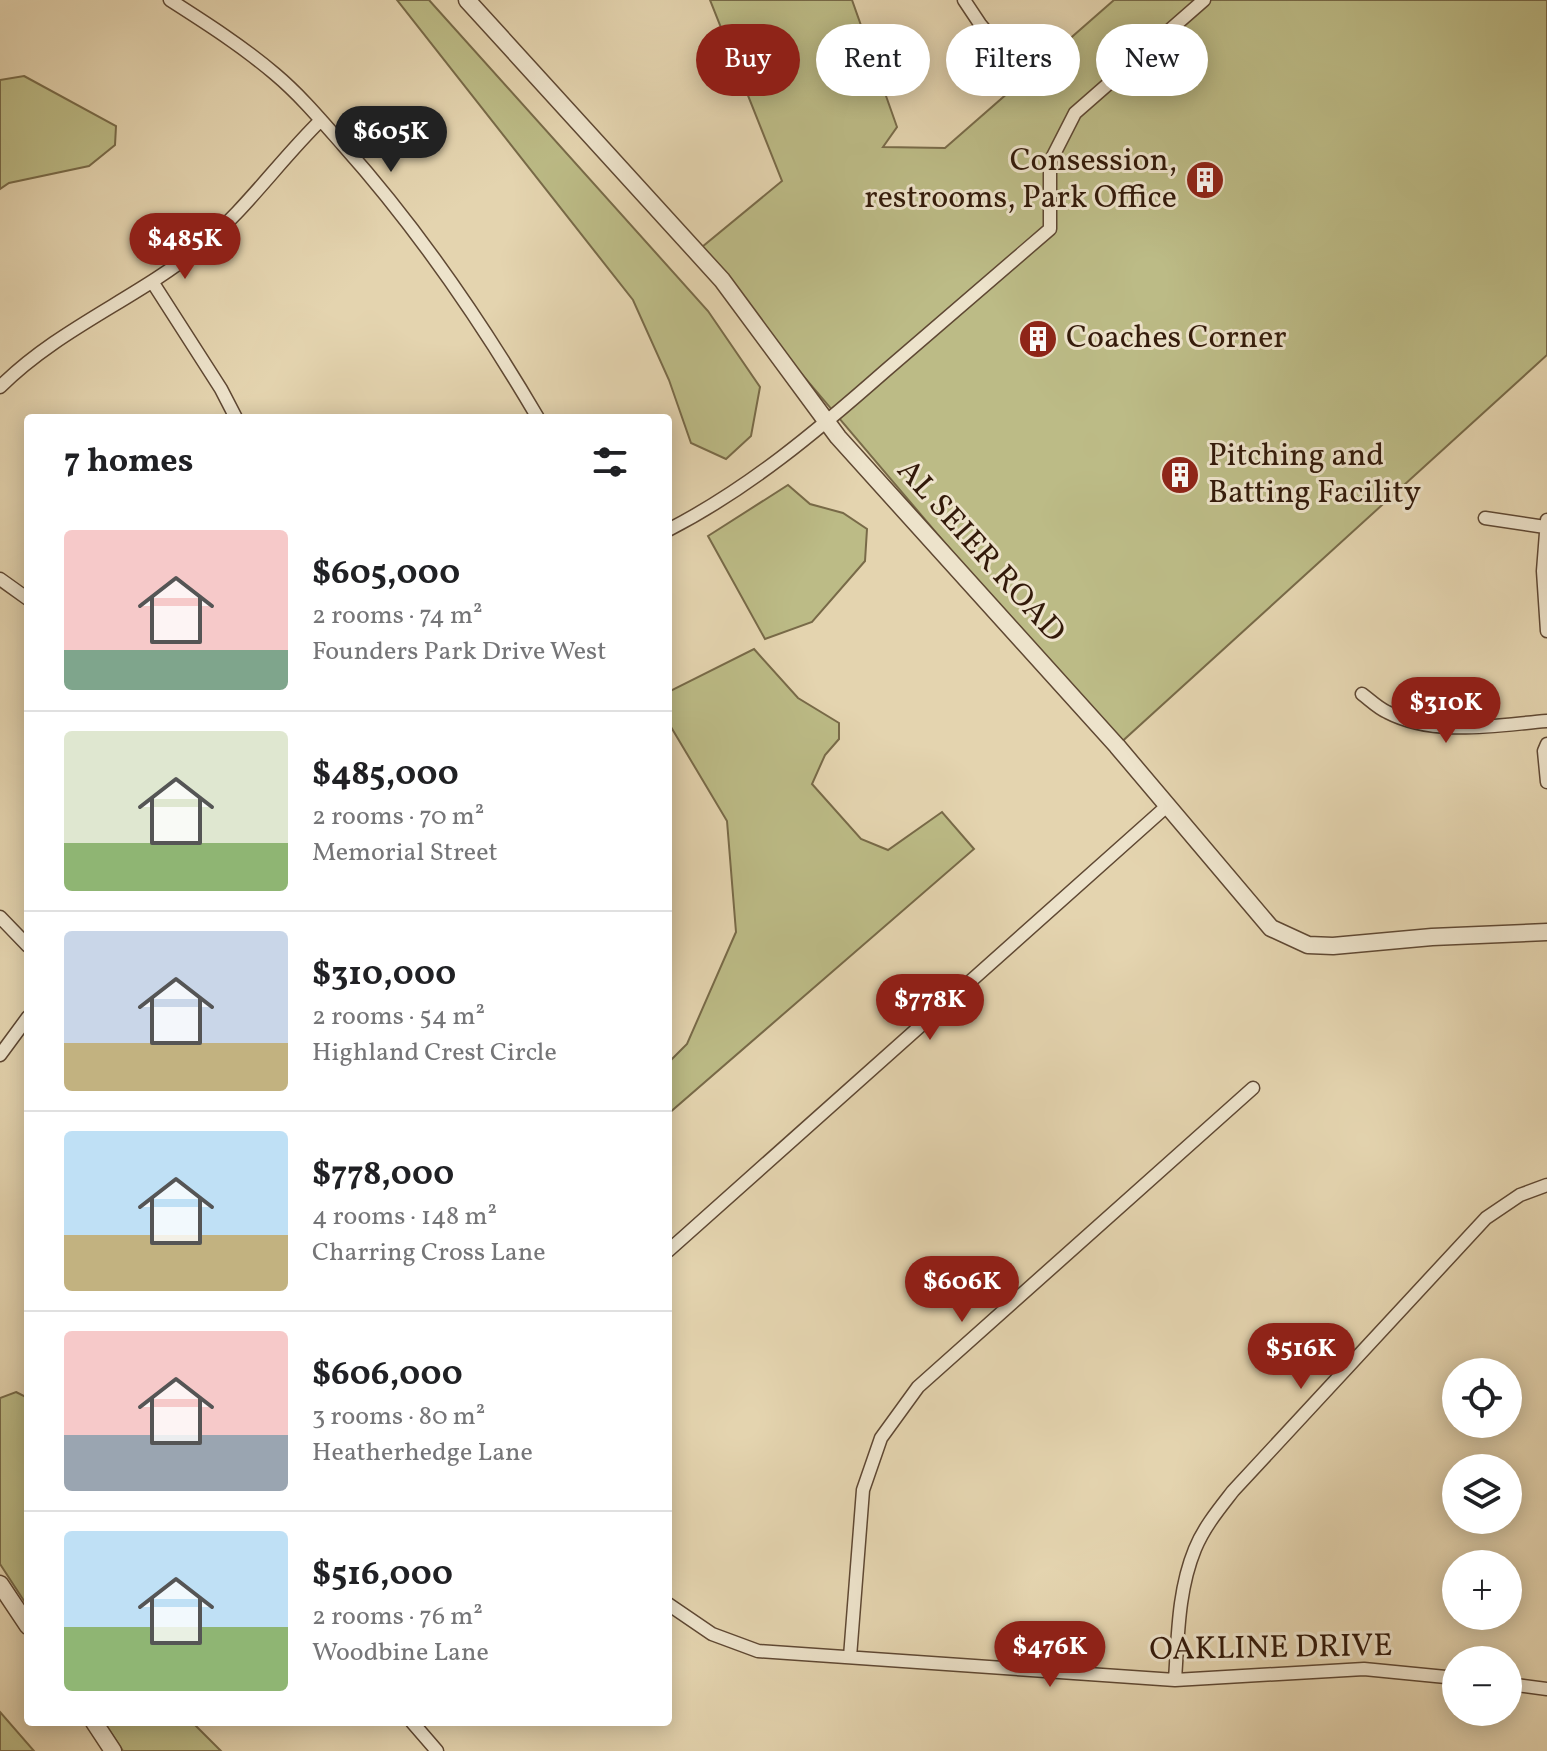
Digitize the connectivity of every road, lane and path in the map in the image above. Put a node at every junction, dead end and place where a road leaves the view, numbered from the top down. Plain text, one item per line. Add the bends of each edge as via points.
1 (170, 0) edge
2 (467, 0) edge
3 (964, 0) edge
4 (1204, 0) edge
5 (980, 24) edge
6 (321, 120) junction
7 (153, 283) junction
8 (0, 387) edge
9 (234, 414) edge
10 (536, 414) edge
11 (826, 423) junction
12 (1485, 518) dead end
13 (1546, 523) edge
14 (672, 528) edge
15 (0, 579) edge
16 (24, 596) edge
17 (1547, 631) edge
18 (1362, 694) dead end
19 (1547, 721) edge
20 (1547, 744) edge
21 (1547, 782) edge
22 (1167, 806) junction
23 (0, 917) edge
24 (1547, 932) edge
25 (24, 942) edge
26 (24, 1022) edge
27 (0, 1055) edge
28 (1253, 1088) dead end
29 (1547, 1185) edge
30 (672, 1247) edge
31 (0, 1584) edge
32 (672, 1607) edge
33 (24, 1620) edge
34 (850, 1657) junction
35 (1442, 1677) edge
36 (1175, 1680) junction
37 (1522, 1686) edge
38 (1547, 1689) edge
39 (97, 1726) edge
40 (415, 1726) edge
41 (113, 1751) edge
42 (437, 1751) edge

1 - 6 street via 273,72
2 - 11 street, AL SEIER ROAD via 722,280
3 - 5 street
4 - 11 street via 1075,113 1050,162 1050,229
6 - 7 street via 231,218
6 - 10 street via 460,291
7 - 8 street via 48,346
7 - 9 street
11 - 14 street via 702,513
11 - 22 street, AL SEIER ROAD
12 - 13 street
13 - 17 street
15 - 16 street
18 - 19 street via 1387,713 1456,728
20 - 21 street
22 - 24 street, AL SEIER ROAD via 1271,928 1308,945
22 - 30 street
23 - 25 street
26 - 27 street
28 - 34 street via 918,1387 881,1438 863,1490
29 - 36 street via 1520,1195 1486,1218 1210,1521 1195,1548 1181,1600
31 - 33 street
32 - 34 street, OAKLINE DRIVE via 712,1634 758,1651
34 - 36 street, OAKLINE DRIVE
35 - 36 street, OAKLINE DRIVE via 1364,1669
37 - 38 street
39 - 41 street
40 - 42 street

